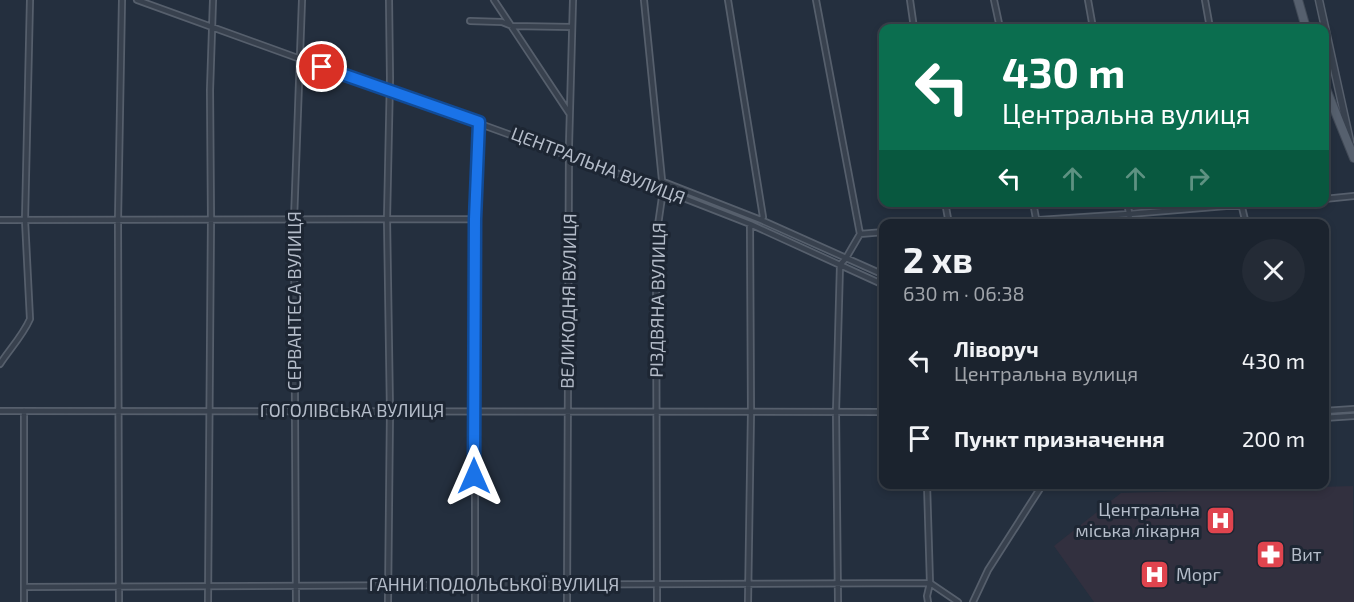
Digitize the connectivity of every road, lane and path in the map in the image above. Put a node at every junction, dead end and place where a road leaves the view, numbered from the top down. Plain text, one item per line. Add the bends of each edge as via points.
1 (30, 0) edge
2 (122, 0) edge
3 (137, 0) edge
4 (213, 0) edge
5 (302, 0) edge
6 (389, 0) edge
7 (494, 0) edge
8 (573, 0) edge
9 (644, 0) edge
10 (728, 0) edge
11 (816, 0) edge
12 (910, 0) edge
13 (994, 0) edge
14 (1088, 0) edge
15 (1205, 0) edge
16 (1298, 0) edge
17 (1319, 0) edge
18 (470, 21) dead end
19 (913, 24) edge
20 (999, 24) edge
21 (1092, 24) edge
22 (1209, 24) edge
23 (1305, 24) edge
24 (1324, 24) edge
25 (512, 26) junction
26 (572, 27) junction
27 (213, 28) junction
28 (1329, 45) edge
29 (299, 59) junction
30 (389, 90) junction
31 (1329, 96) edge
32 (570, 114) junction
33 (479, 122) junction
34 (1353, 154) edge
35 (571, 156) junction
36 (661, 180) junction
37 (663, 190) junction
38 (1354, 196) edge
39 (1329, 198) edge
40 (1128, 207) edge
41 (1208, 207) edge
42 (1129, 214) junction
43 (211, 219) junction
44 (387, 219) junction
45 (475, 219) junction
46 (1071, 219) edge
47 (1130, 219) edge
48 (0, 220) edge
49 (25, 220) junction
50 (118, 220) junction
51 (294, 220) junction
52 (761, 220) junction
53 (750, 224) junction
54 (879, 232) edge
55 (860, 234) junction
56 (846, 258) junction
57 (840, 265) junction
58 (879, 273) edge
59 (879, 283) edge
60 (0, 364) edge
61 (1354, 409) edge
62 (0, 411) edge
63 (24, 411) junction
64 (119, 411) junction
65 (208, 411) junction
66 (296, 411) junction
67 (390, 411) junction
68 (1329, 411) edge
69 (474, 412) junction
70 (568, 412) junction
71 (657, 412) junction
72 (751, 412) junction
73 (836, 412) junction
74 (879, 412) edge
75 (1354, 416) edge
76 (1329, 418) edge
77 (927, 489) edge
78 (1040, 489) edge
79 (838, 583) junction
80 (930, 583) junction
81 (567, 584) junction
82 (657, 584) junction
83 (748, 584) junction
84 (208, 585) junction
85 (388, 585) junction
86 (475, 585) junction
87 (120, 586) junction
88 (296, 586) junction
89 (24, 587) junction
90 (24, 602) edge
91 (119, 602) edge
92 (208, 602) edge
93 (296, 602) edge
94 (388, 602) edge
95 (475, 602) edge
96 (567, 602) edge
97 (657, 602) edge
98 (748, 602) edge
99 (838, 602) edge
100 (928, 602) edge
101 (958, 602) edge
102 (973, 602) edge

1 - 49 street
2 - 50 street
3 - 27 street, ЦЕНТРАЛЬНА ВУЛИЦЯ
4 - 27 street
5 - 29 street, СЕРВАНТЕСА ВУЛИЦЯ
6 - 30 street
7 - 25 street
8 - 26 street, ВЕЛИКОДНЯ ВУЛИЦЯ
9 - 36 street, РІЗДВЯНА ВУЛИЦЯ
10 - 52 street
11 - 55 street
12 - 19 street
13 - 20 street
14 - 21 street
15 - 22 street
16 - 23 main road
17 - 24 street
18 - 25 street
25 - 26 street
25 - 32 street
26 - 32 street, ВЕЛИКОДНЯ ВУЛИЦЯ
27 - 29 street, ЦЕНТРАЛЬНА ВУЛИЦЯ
27 - 43 street
28 - 34 street
29 - 30 street, ЦЕНТРАЛЬНА ВУЛИЦЯ
29 - 51 street, СЕРВАНТЕСА ВУЛИЦЯ
30 - 33 street, ЦЕНТРАЛЬНА ВУЛИЦЯ
30 - 44 street
31 - 34 main road
32 - 35 street, ВЕЛИКОДНЯ ВУЛИЦЯ
33 - 35 street, ЦЕНТРАЛЬНА ВУЛИЦЯ
33 - 45 street
35 - 37 street, ЦЕНТРАЛЬНА ВУЛИЦЯ
35 - 70 street, ВЕЛИКОДНЯ ВУЛИЦЯ
36 - 37 street, РІЗДВЯНА ВУЛИЦЯ
36 - 52 street, ЦЕНТРАЛЬНА ВУЛИЦЯ
37 - 53 street, ЦЕНТРАЛЬНА ВУЛИЦЯ
37 - 71 street, РІЗДВЯНА ВУЛИЦЯ via 656,238
38 - 39 street
40 - 42 street
41 - 42 street
42 - 46 street
42 - 47 street
43 - 50 street
43 - 51 street
43 - 65 street
44 - 45 street
44 - 51 street
44 - 67 street
45 - 69 street
48 - 49 street
49 - 50 street
49 - 60 street via 30,318
50 - 64 street
51 - 66 street, СЕРВАНТЕСА ВУЛИЦЯ
52 - 56 street, ЦЕНТРАЛЬНА ВУЛИЦЯ
53 - 57 street, ЦЕНТРАЛЬНА ВУЛИЦЯ
53 - 72 street
54 - 55 street
55 - 56 street
56 - 57 street
56 - 58 street, ЦЕНТРАЛЬНА ВУЛИЦЯ
57 - 59 street, ЦЕНТРАЛЬНА ВУЛИЦЯ
57 - 73 street
61 - 68 street
62 - 63 street, ГОГОЛІВСЬКА ВУЛИЦЯ
63 - 64 street, ГОГОЛІВСЬКА ВУЛИЦЯ
63 - 89 street
64 - 65 street, ГОГОЛІВСЬКА ВУЛИЦЯ
64 - 87 street
65 - 66 street, ГОГОЛІВСЬКА ВУЛИЦЯ
65 - 84 street
66 - 67 street, ГОГОЛІВСЬКА ВУЛИЦЯ
66 - 88 street, СЕРВАНТЕСА ВУЛИЦЯ
67 - 69 street, ГОГОЛІВСЬКА ВУЛИЦЯ
67 - 85 street
69 - 70 street, ГОГОЛІВСЬКА ВУЛИЦЯ
69 - 86 street
70 - 71 street, ГОГОЛІВСЬКА ВУЛИЦЯ
70 - 81 street, ВЕЛИКОДНЯ ВУЛИЦЯ
71 - 72 street, ГОГОЛІВСЬКА ВУЛИЦЯ
71 - 82 street, РІЗДВЯНА ВУЛИЦЯ
72 - 73 street, ГОГОЛІВСЬКА ВУЛИЦЯ
72 - 83 street
73 - 74 street, ГОГОЛІВСЬКА ВУЛИЦЯ
73 - 79 street
75 - 76 street
77 - 80 street
78 - 102 street via 988,570
79 - 80 street, ГАННИ ПОДОЛЬСЬКОЇ ВУЛИЦЯ
79 - 83 street, ГАННИ ПОДОЛЬСЬКОЇ ВУЛИЦЯ
79 - 99 street
80 - 100 street
80 - 101 street
81 - 82 street, ГАННИ ПОДОЛЬСЬКОЇ ВУЛИЦЯ
81 - 86 street, ГАННИ ПОДОЛЬСЬКОЇ ВУЛИЦЯ
81 - 96 street, ВЕЛИКОДНЯ ВУЛИЦЯ
82 - 83 street, ГАННИ ПОДОЛЬСЬКОЇ ВУЛИЦЯ
82 - 97 street, РІЗДВЯНА ВУЛИЦЯ
83 - 98 street
84 - 87 street, ГАННИ ПОДОЛЬСЬКОЇ ВУЛИЦЯ
84 - 88 street, ГАННИ ПОДОЛЬСЬКОЇ ВУЛИЦЯ
84 - 92 street
85 - 86 street, ГАННИ ПОДОЛЬСЬКОЇ ВУЛИЦЯ
85 - 88 street, ГАННИ ПОДОЛЬСЬКОЇ ВУЛИЦЯ
85 - 94 street
86 - 95 street
87 - 89 street, ГАННИ ПОДОЛЬСЬКОЇ ВУЛИЦЯ
87 - 91 street
88 - 93 street, СЕРВАНТЕСА ВУЛИЦЯ
89 - 90 street

